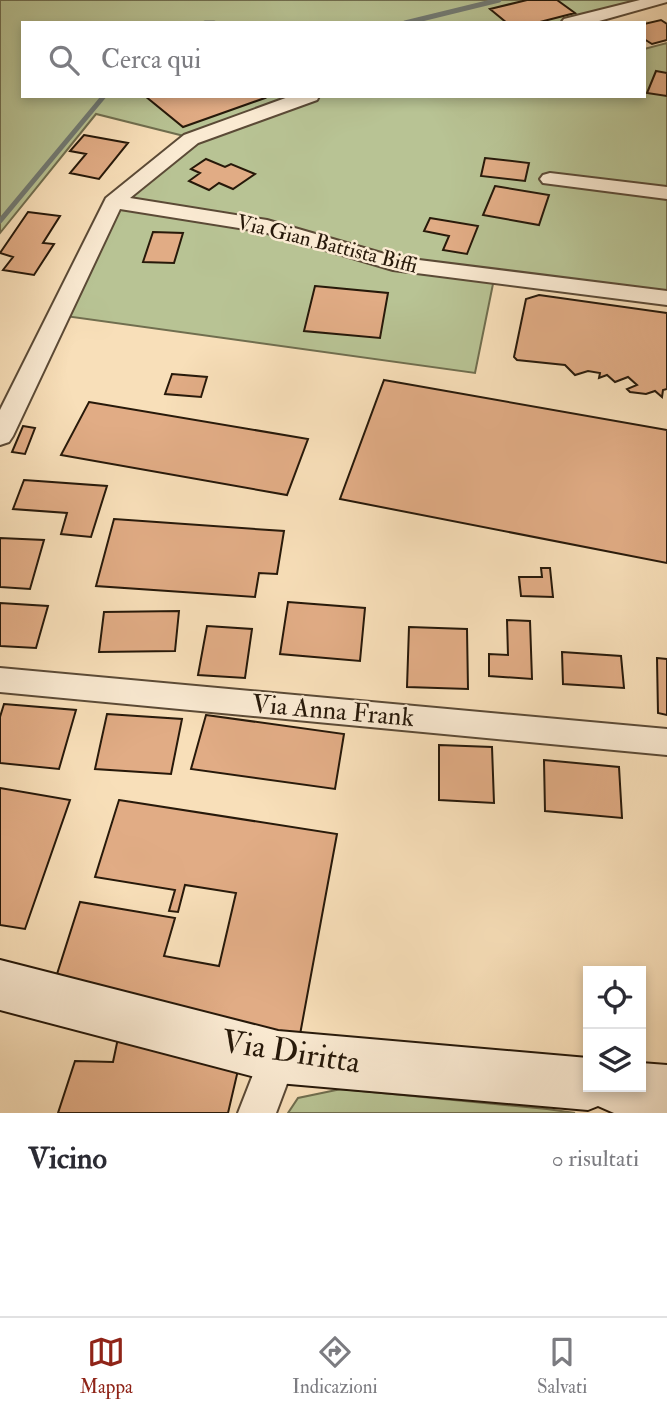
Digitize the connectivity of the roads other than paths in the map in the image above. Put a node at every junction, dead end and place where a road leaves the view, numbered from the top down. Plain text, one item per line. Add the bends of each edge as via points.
1 (660, 0) edge
2 (578, 21) edge
3 (304, 98) edge
4 (550, 179) dead end
5 (667, 193) edge
6 (113, 202) junction
7 (667, 298) edge
8 (0, 436) edge
9 (0, 680) edge
10 (667, 742) edge
11 (0, 985) edge
12 (278, 1057) junction
13 (583, 1084) edge
14 (646, 1089) edge
15 (667, 1091) edge
16 (257, 1113) edge

1 - 2 street
3 - 6 street via 191,139
4 - 5 street
6 - 7 street, Via Gian Battista Biffi via 267,226 393,264
6 - 8 street
9 - 10 street, Via Anna Frank
11 - 12 street, Via Diritta
12 - 13 street, Via Diritta
12 - 16 street
14 - 15 street

